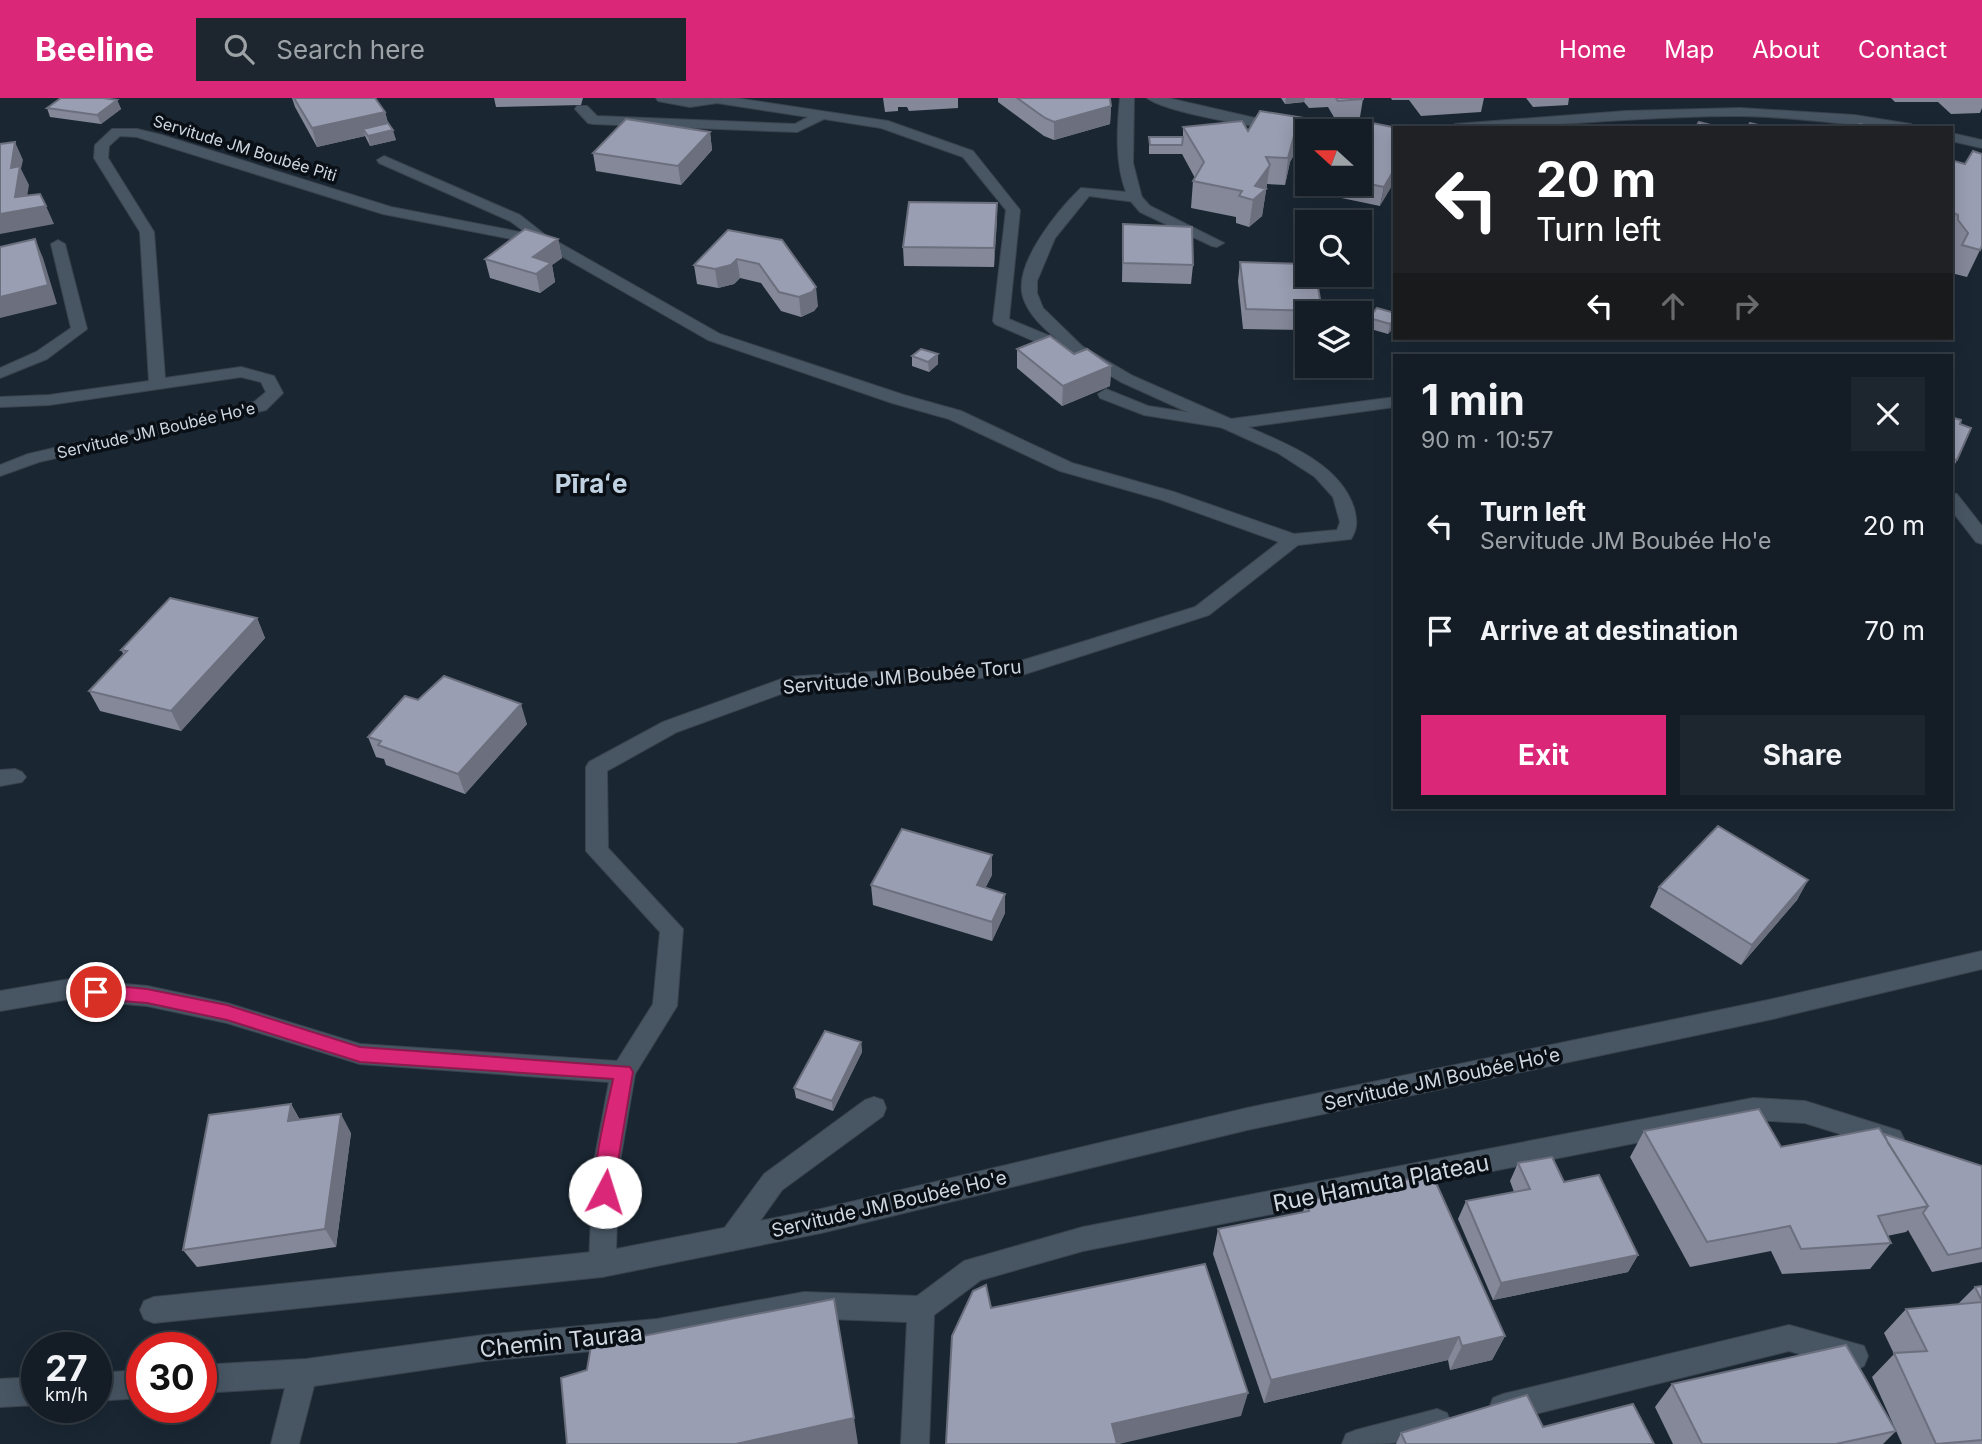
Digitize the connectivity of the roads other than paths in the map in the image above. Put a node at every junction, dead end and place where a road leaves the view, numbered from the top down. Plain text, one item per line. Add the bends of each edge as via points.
1 (663, 98) edge
2 (1127, 98) edge
3 (1154, 98) edge
4 (723, 99) edge
5 (582, 108) dead end
6 (823, 115) junction
7 (1484, 126) edge
8 (1897, 126) edge
9 (1295, 129) edge
10 (1393, 131) edge
11 (1372, 132) edge
12 (1953, 137) edge
13 (1982, 144) edge
14 (384, 160) dead end
15 (1135, 198) junction
16 (546, 241) junction
17 (58, 243) dead end
18 (1217, 243) dead end
19 (1078, 350) junction
20 (0, 373) edge
21 (157, 385) junction
22 (1106, 394) edge
23 (0, 401) edge
24 (1393, 402) edge
25 (1231, 424) junction
26 (0, 471) edge
27 (1953, 501) edge
28 (1982, 538) edge
29 (1293, 540) junction
30 (1982, 961) edge
31 (0, 1001) edge
32 (623, 1072) junction
33 (874, 1108) dead end
34 (1918, 1149) edge
35 (732, 1239) junction
36 (602, 1264) junction
37 (154, 1310) dead end
38 (921, 1310) junction
39 (1854, 1356) edge
40 (303, 1372) junction
41 (217, 1378) edge
42 (21, 1392) edge
43 (0, 1393) edge
44 (285, 1444) edge
45 (915, 1444) edge
46 (1356, 1444) edge

1 - 4 street via 690,103
2 - 15 street via 1126,142 1130,190
3 - 9 street via 1238,121
4 - 6 street
5 - 6 street via 593,120 797,128
6 - 19 street via 883,124 968,154 1013,210 1001,321
7 - 8 street via 1717,110 1825,115
10 - 11 street
12 - 13 street
14 - 16 street via 515,218
15 - 18 street via 1145,209
15 - 19 street via 1086,191 1066,211 1031,272 1029,291 1036,310
16 - 21 street, Servitude JM Boubée Piti via 388,211 158,138 117,132 102,145 101,158 147,232
16 - 29 street via 714,337 955,415 1066,467 1168,496
17 - 20 street via 79,329 17,368
19 - 25 street via 1127,379
21 - 23 street, Servitude JM Boubée Ho'e via 49,400
21 - 26 street, Servitude JM Boubée Ho'e via 241,372 268,379 275,393 260,406 34,458
22 - 25 street via 1144,410
24 - 25 street
25 - 29 street via 1321,473 1341,496 1349,522 1345,535
27 - 28 street
29 - 32 street, Servitude JM Boubée Toru via 1202,611 1014,670 787,684 670,727 596,767 597,851 672,929 665,1006
30 - 35 street, Servitude JM Boubée Ho'e via 1247,1119
31 - 32 street via 70,989 147,996 227,1013 360,1054
32 - 36 street via 606,1167
33 - 35 street via 772,1182
34 - 38 street, Rue Hamuta Plateau via 1805,1112 1752,1109 1083,1239 974,1270
35 - 36 street, Servitude JM Boubée Ho'e
36 - 37 street, Servitude JM Boubée Ho'e
38 - 40 street, Chemin Tauraa via 804,1305 657,1332 484,1348
38 - 45 street
39 - 46 street via 1790,1338
40 - 41 street, Chemin Tauraa
40 - 44 street
42 - 43 street

